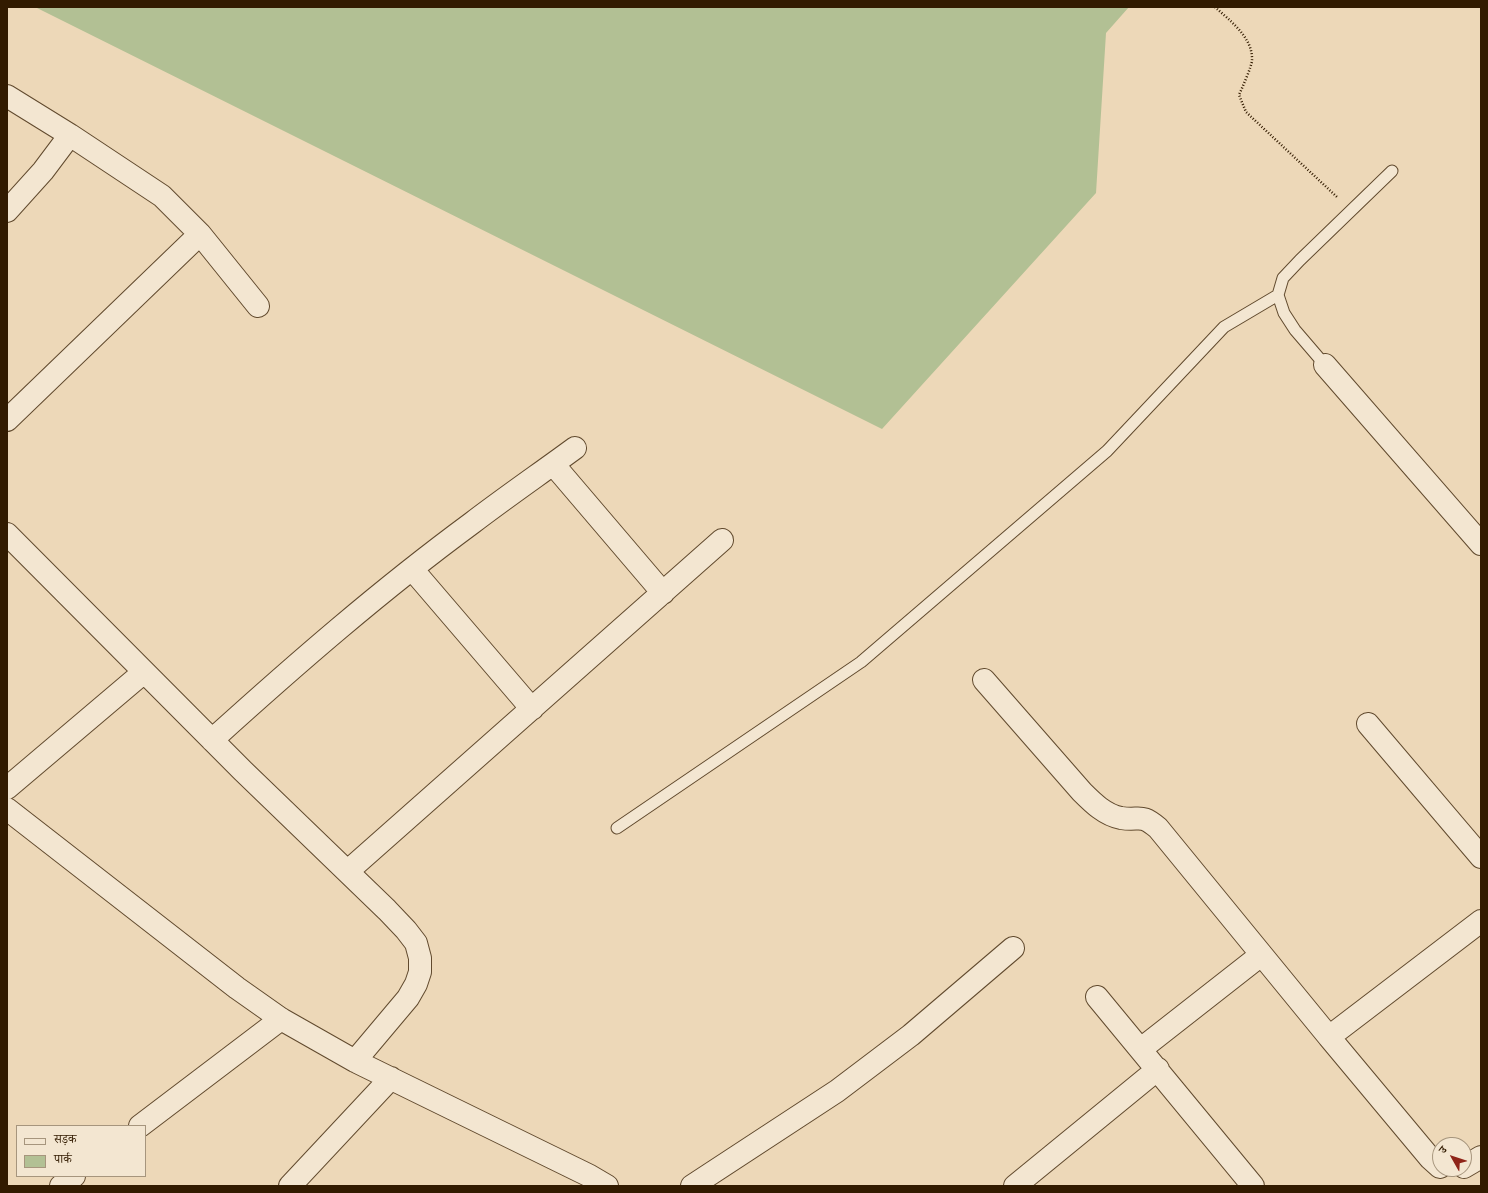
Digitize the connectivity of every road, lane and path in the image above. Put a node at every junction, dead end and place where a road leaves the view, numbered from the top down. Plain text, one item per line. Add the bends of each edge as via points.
1 (1215, 7) edge
2 (7, 96) edge
3 (70, 135) junction
4 (1392, 171) dead end
5 (1351, 210) junction
6 (7, 211) edge
7 (200, 234) junction
8 (1278, 295) junction
9 (258, 306) dead end
10 (1325, 365) joint
11 (7, 420) edge
12 (575, 448) dead end
13 (554, 464) junction
14 (7, 534) edge
15 (722, 540) dead end
16 (1481, 544) edge
17 (412, 569) junction
18 (662, 593) junction
19 (144, 672) junction
20 (984, 680) dead end
21 (532, 709) junction
22 (1368, 724) dead end
23 (212, 740) junction
24 (7, 788) edge
25 (7, 809) edge
26 (617, 828) dead end
27 (1481, 857) edge
28 (348, 871) junction
29 (1481, 921) edge
30 (1014, 948) dead end
31 (1261, 955) junction
32 (1097, 997) dead end
33 (281, 1019) junction
34 (1329, 1037) junction
35 (1141, 1049) junction
36 (355, 1061) junction
37 (1158, 1069) junction
38 (391, 1078) junction
39 (141, 1125) edge
40 (1481, 1157) edge
41 (1432, 1160) edge
42 (1472, 1162) edge
43 (73, 1177) edge
44 (61, 1186) edge
45 (290, 1186) edge
46 (607, 1186) edge
47 (692, 1186) edge
48 (1015, 1186) edge
49 (1253, 1186) edge

1 - 5 path via 1239,29 1248,43 1252,60 1239,96 1246,112
2 - 3 street
3 - 6 street via 43,171
3 - 7 street via 162,196
4 - 5 lane
5 - 8 lane via 1283,278
7 - 9 street
7 - 11 street
8 - 10 lane via 1284,313 1295,330
8 - 26 lane via 1224,327 1107,451 861,662
10 - 16 street
12 - 13 street
13 - 17 street
13 - 18 street
14 - 19 street
15 - 18 street
17 - 21 street
17 - 23 street via 294,666
18 - 21 street
19 - 23 street
19 - 24 street
20 - 31 street via 1093,803 1111,815 1148,820 1158,828
21 - 28 street
22 - 27 street
23 - 28 street
25 - 33 street via 236,988
28 - 36 street via 406,930 416,943 420,958 420,972 408,998
29 - 34 street
30 - 47 street via 911,1035 848,1083
31 - 34 street
31 - 35 street
32 - 35 street
33 - 36 street
33 - 39 street
34 - 41 street
35 - 37 street
36 - 38 street
37 - 48 street
37 - 49 street
38 - 45 street
38 - 46 street
40 - 42 street
43 - 44 street

